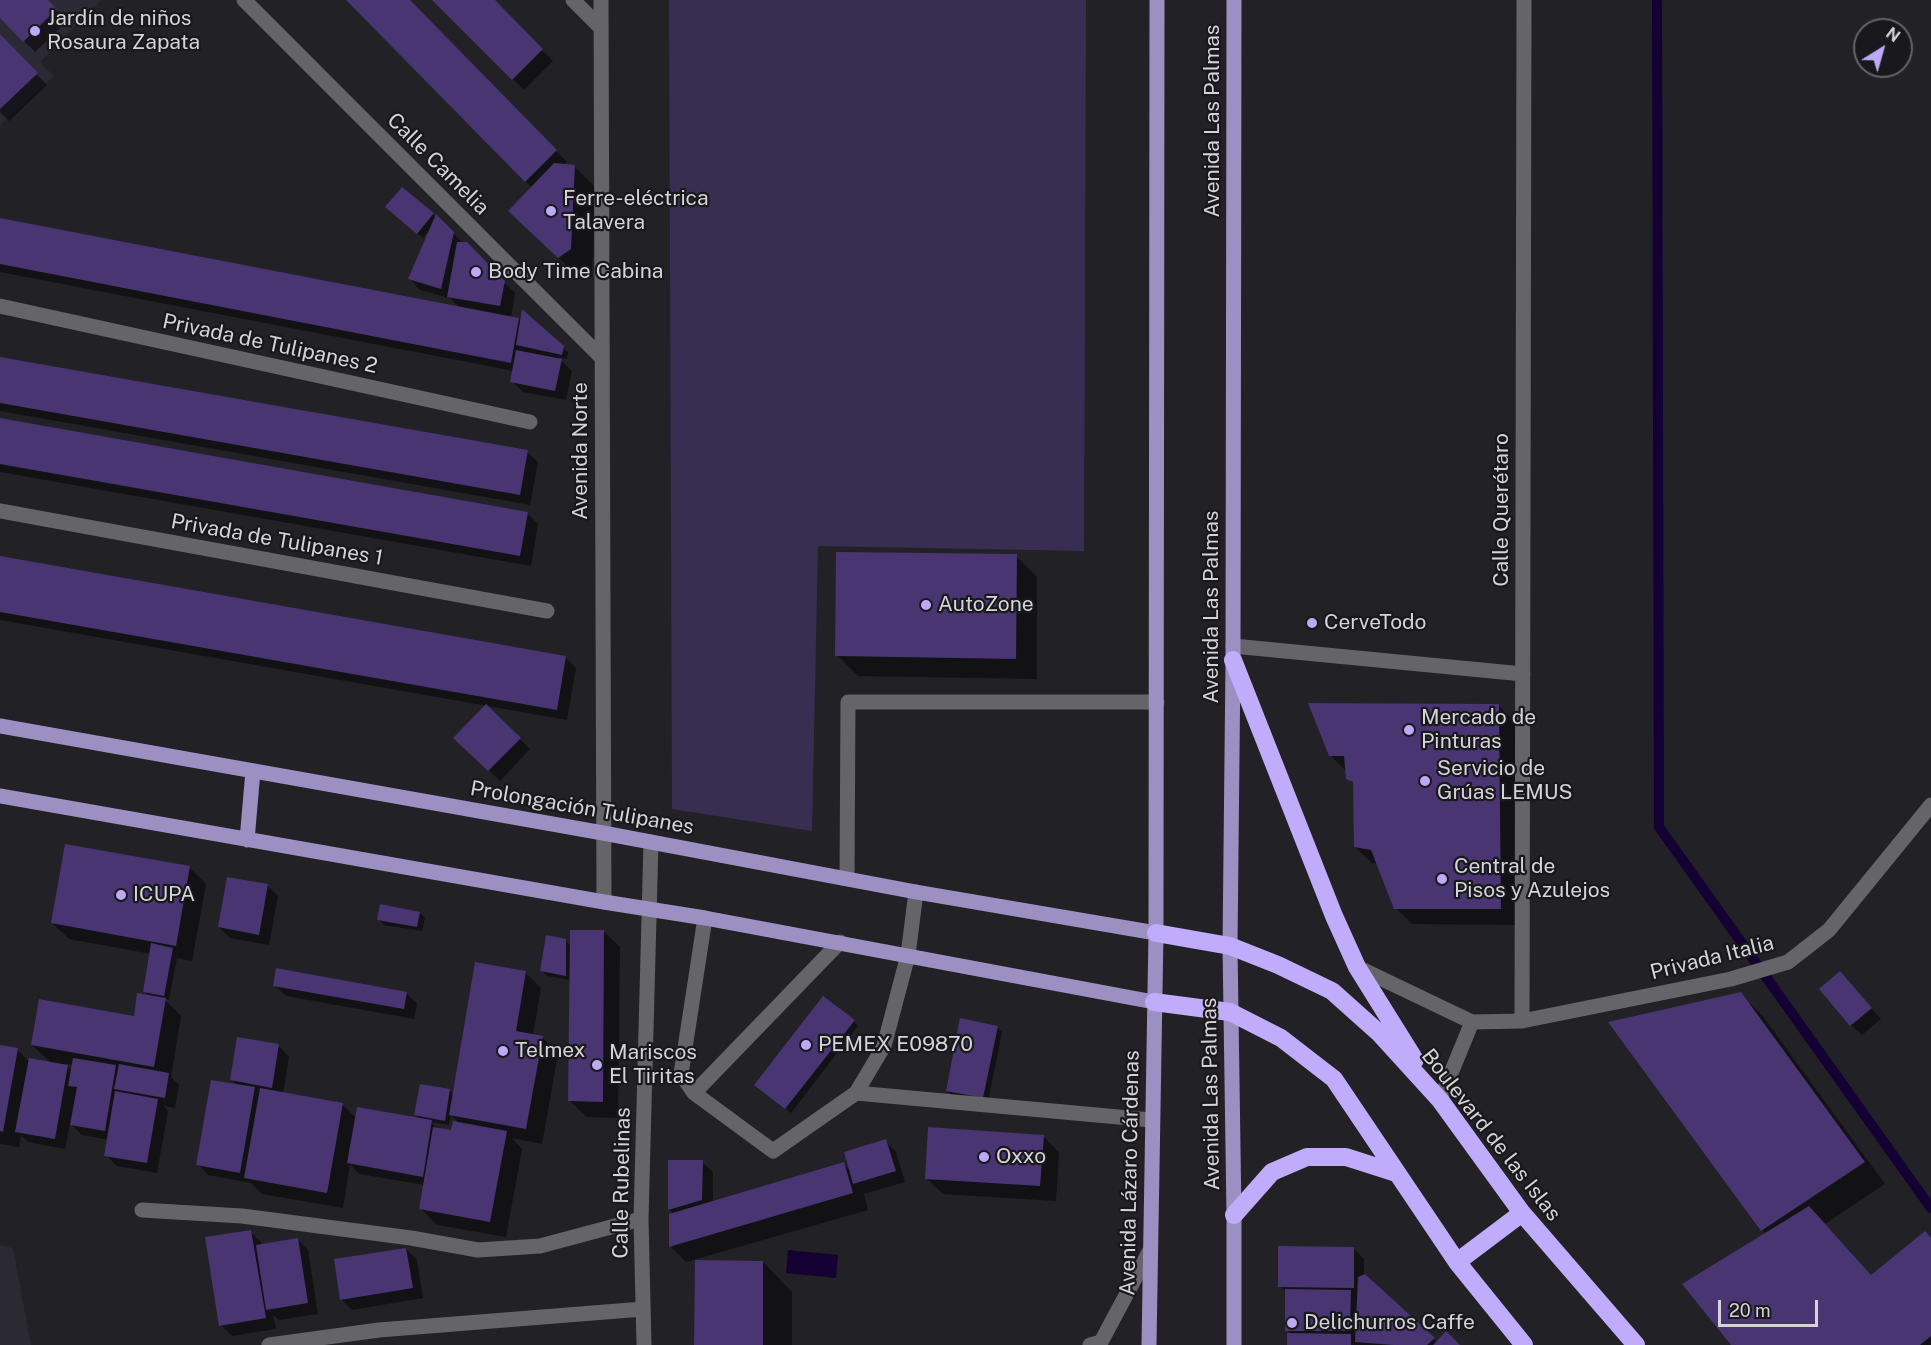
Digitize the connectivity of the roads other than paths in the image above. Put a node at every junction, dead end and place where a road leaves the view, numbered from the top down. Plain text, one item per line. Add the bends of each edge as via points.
1 (244, 0) edge
2 (573, 0) edge
3 (601, 0) edge
4 (1157, 0) edge
5 (1234, 0) edge
6 (1524, 0) edge
7 (601, 28) junction
8 (0, 306) edge
9 (602, 358) junction
10 (530, 422) dead end
11 (0, 511) edge
12 (547, 611) dead end
13 (1233, 653) junction
14 (1523, 674) junction
15 (1157, 702) junction
16 (0, 726) edge
17 (253, 771) junction
18 (0, 796) edge
19 (1931, 806) edge
20 (603, 833) junction
21 (247, 840) junction
22 (651, 842) junction
23 (847, 878) junction
24 (916, 892) junction
25 (604, 902) junction
26 (648, 908) junction
27 (705, 918) junction
28 (1156, 933) junction
29 (840, 942) junction
30 (1230, 946) junction
31 (908, 955) junction
32 (1357, 967) junction
33 (1154, 1002) junction
34 (1230, 1011) junction
35 (1522, 1021) junction
36 (1472, 1022) junction
37 (694, 1093) junction
38 (856, 1093) junction
39 (1440, 1100) junction
40 (1151, 1120) junction
41 (1396, 1173) junction
42 (142, 1210) dead end
43 (1522, 1213) junction
44 (1234, 1215) junction
45 (641, 1219) junction
46 (1149, 1252) junction
47 (1457, 1262) junction
48 (643, 1309) junction
49 (269, 1345) edge
50 (644, 1345) edge
51 (1090, 1345) edge
52 (1149, 1345) edge
53 (1234, 1345) edge
54 (1524, 1345) edge
55 (1636, 1345) edge

1 - 9 street, Calle Camelia
2 - 7 street
3 - 7 street, Avenida Norte
4 - 15 main road
5 - 13 main road, Avenida Las Palmas
6 - 14 street, Calle Querétaro
7 - 9 street, Avenida Norte
8 - 10 street, Privada de Tulipanes 2
9 - 20 street, Avenida Norte
11 - 12 street, Privada de Tulipanes 1
13 - 14 street
13 - 30 main road, Avenida Las Palmas
13 - 32 highway
14 - 35 street, Calle Querétaro
15 - 23 street via 848,702
15 - 28 main road
16 - 17 main road, Prolongación Tulipanes
17 - 20 main road, Prolongación Tulipanes
17 - 21 main road
18 - 21 main road
19 - 35 street, Privada Italia via 1829,930 1788,962 1731,979
20 - 22 main road, Prolongación Tulipanes
20 - 25 street, Avenida Norte
21 - 25 main road
22 - 23 main road, Prolongación Tulipanes
22 - 26 street, Calle Rubelinas
23 - 24 main road, Prolongación Tulipanes
24 - 28 main road, Prolongación Tulipanes
24 - 31 street
25 - 26 main road
26 - 27 main road
26 - 45 street, Calle Rubelinas
27 - 29 main road
27 - 37 street via 681,1074
28 - 30 highway, Boulevard de las Islas
28 - 33 main road
29 - 31 main road
29 - 37 street
30 - 34 main road, Avenida Las Palmas
30 - 39 highway, Boulevard de las Islas via 1332,991 1379,1033
31 - 33 main road
31 - 38 street via 884,1046
32 - 36 street, Privada Italia
32 - 39 highway
33 - 34 highway
33 - 40 main road, Avenida Lázaro Cárdenas
34 - 41 highway via 1281,1038 1334,1079
34 - 44 main road, Avenida Las Palmas
35 - 36 street, Privada Italia
36 - 39 street
37 - 38 street via 773,1151
38 - 40 street
39 - 43 highway, Boulevard de las Islas
40 - 46 main road, Avenida Lázaro Cárdenas
41 - 44 highway via 1346,1156 1307,1157 1272,1172
41 - 47 highway
42 - 45 street via 242,1216 478,1250 540,1246
43 - 47 highway
43 - 55 highway, Boulevard de las Islas
44 - 53 main road
45 - 48 street, Calle Rubelinas
46 - 51 street via 1101,1342
46 - 52 main road, Avenida Lázaro Cárdenas
47 - 54 highway
48 - 49 street via 379,1330
48 - 50 street, Calle Rubelinas

